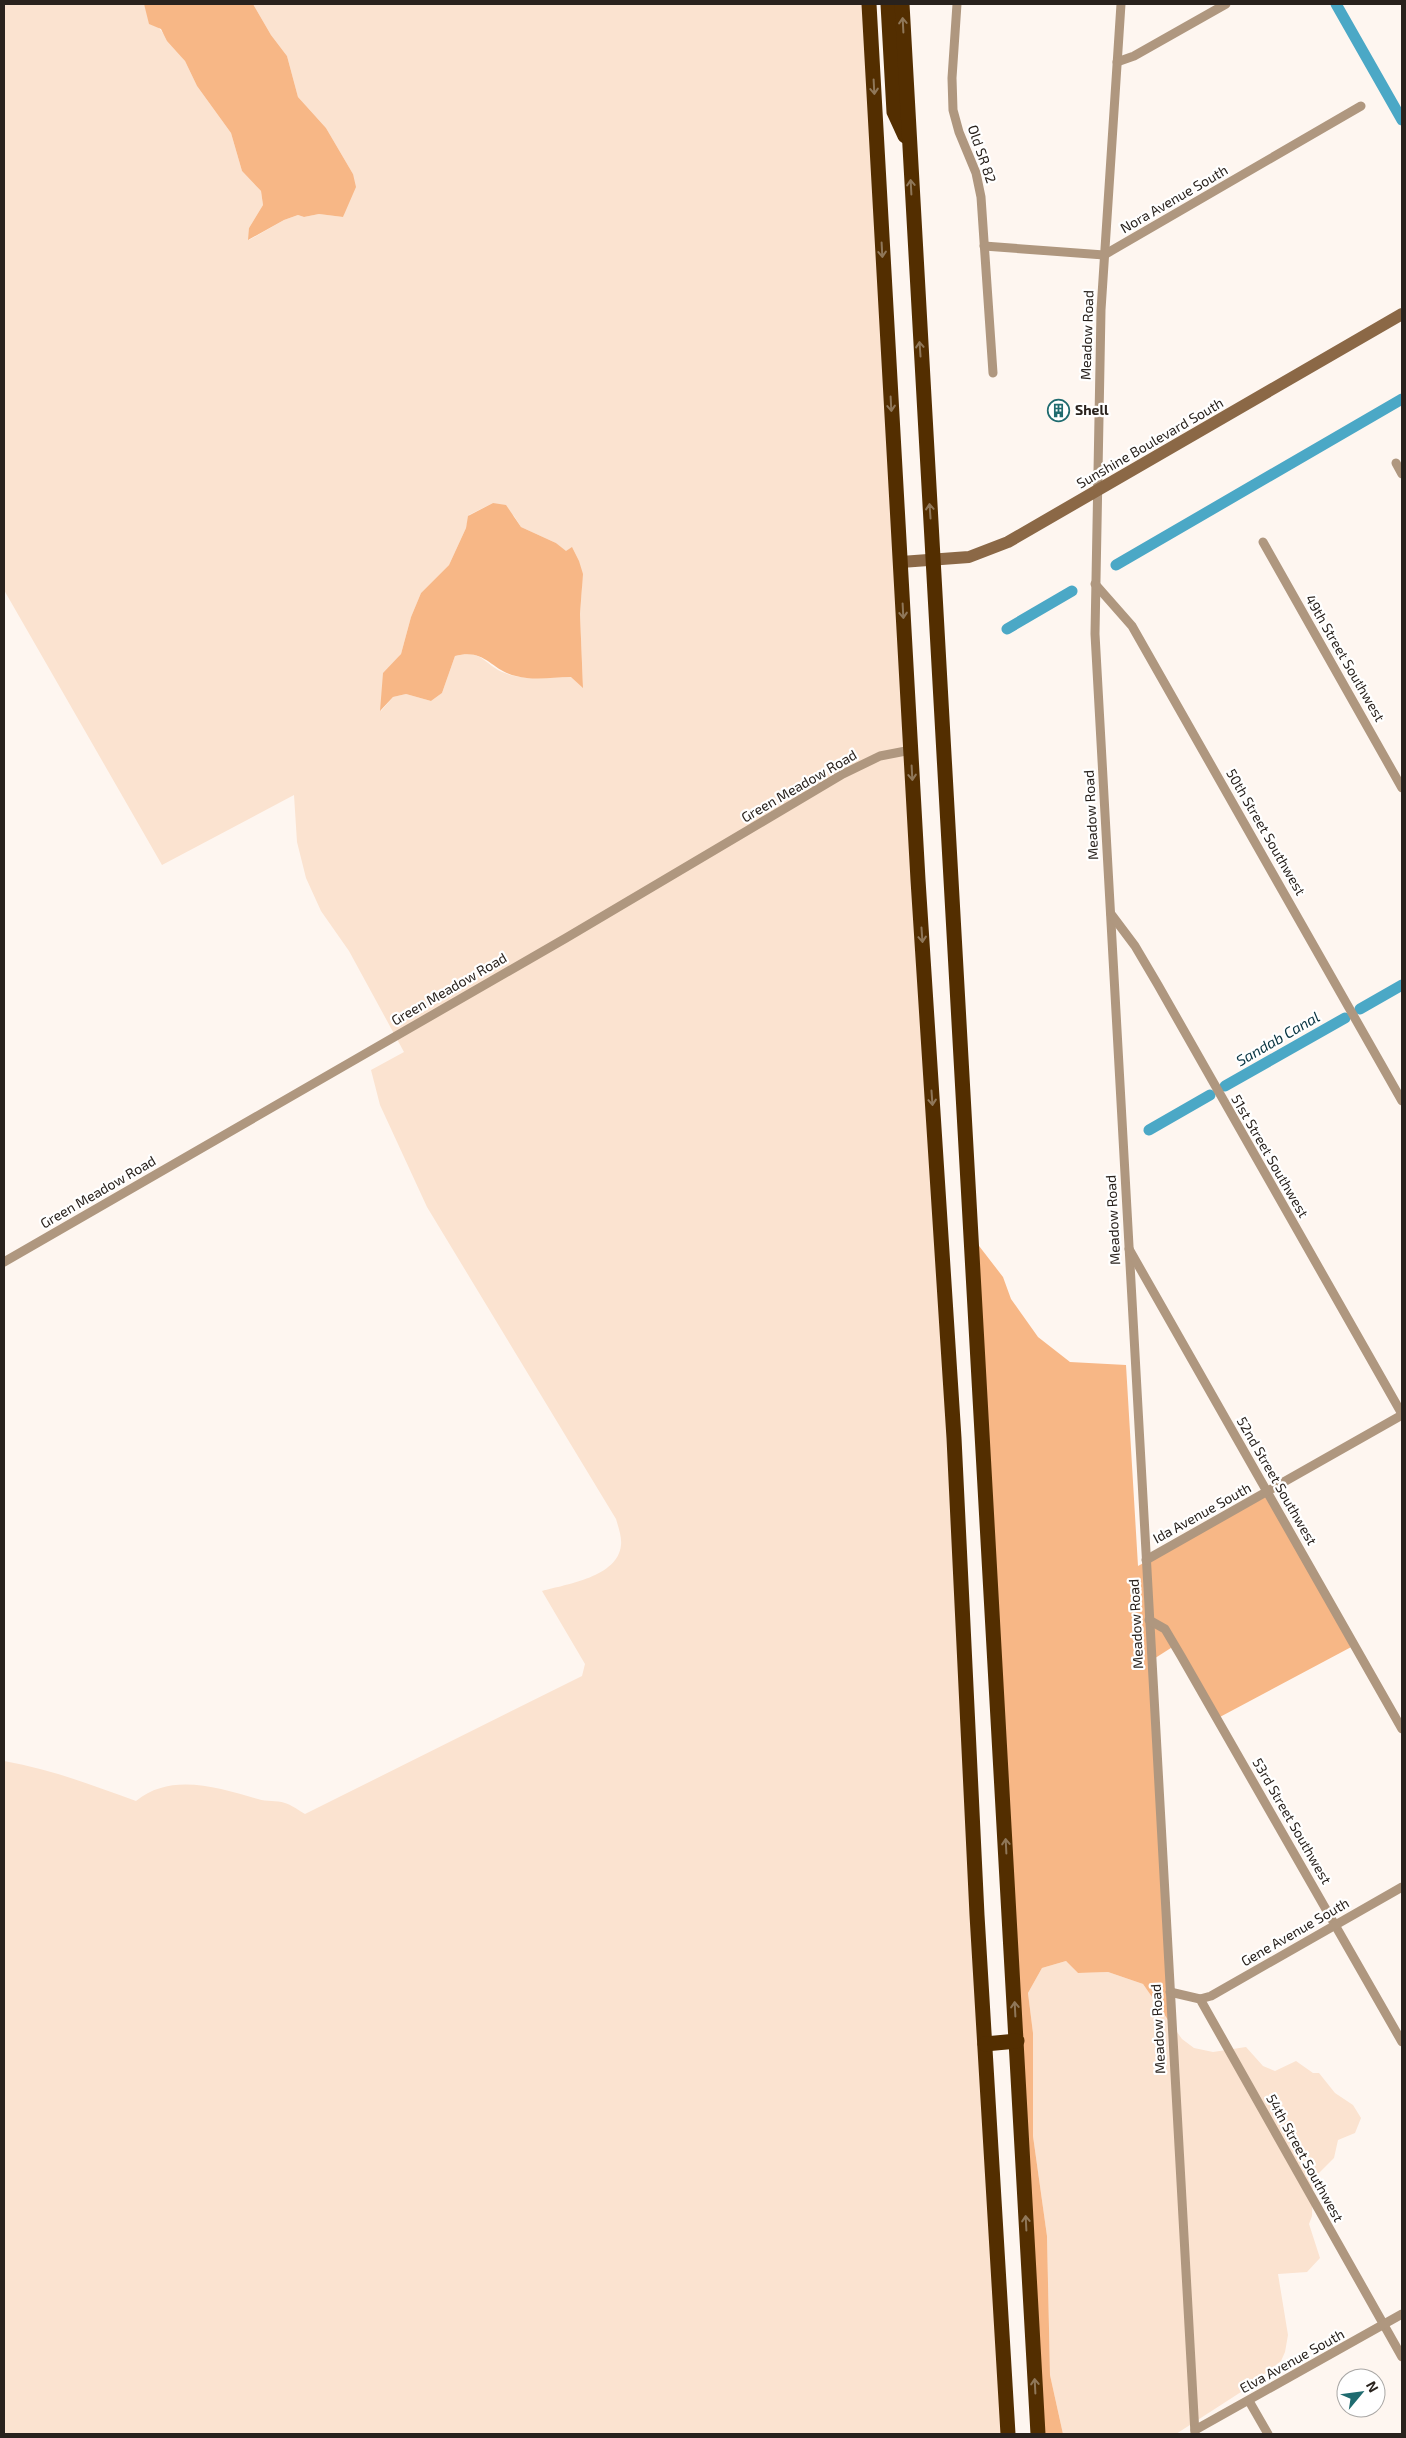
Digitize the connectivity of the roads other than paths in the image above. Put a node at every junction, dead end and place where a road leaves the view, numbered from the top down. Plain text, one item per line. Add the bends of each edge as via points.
1 (869, 4) edge
2 (888, 4) edge
3 (902, 4) edge
4 (957, 4) edge
5 (1121, 4) edge
6 (1226, 4) edge
7 (1117, 62) junction
8 (1361, 106) dead end
9 (908, 144) junction
10 (984, 246) junction
11 (1104, 255) junction
12 (1402, 314) edge
13 (993, 374) dead end
14 (1396, 463) dead end
15 (1402, 474) edge
16 (1097, 490) junction
17 (1263, 542) dead end
18 (933, 560) junction
19 (900, 562) junction
20 (1095, 584) junction
21 (911, 750) junction
22 (1402, 788) edge
23 (1110, 914) junction
24 (1402, 1101) edge
25 (1128, 1248) junction
26 (4, 1262) edge
27 (1402, 1415) edge
28 (1267, 1492) junction
29 (1146, 1560) junction
30 (1149, 1620) junction
31 (1402, 1729) edge
32 (1402, 1887) edge
33 (1336, 1924) junction
34 (1170, 1992) junction
35 (1200, 1999) junction
36 (1017, 2041) junction
37 (1402, 2042) edge
38 (985, 2044) junction
39 (1402, 2314) edge
40 (1384, 2324) junction
41 (1402, 2357) edge
42 (1249, 2401) junction
43 (1195, 2432) edge
44 (1008, 2434) edge
45 (1038, 2434) edge
46 (1268, 2434) edge

1 -> 19 highway
2 - 9 highway via 894,112
9 -> 3 highway
4 - 10 street, Old SR 82 via 953,110 979,189
5 - 7 street, Meadow Road
6 - 7 street via 1134,56
7 - 11 street, Meadow Road
8 - 11 street, Nora Avenue South
18 -> 9 highway
10 - 11 street
10 - 13 street, Old SR 82
11 - 16 street, Meadow Road
12 - 16 street, Sunshine Boulevard South
14 - 15 street
16 - 18 street, Sunshine Boulevard South via 995,548 969,557
16 - 20 street, Meadow Road
17 - 22 street, 49th Street Southwest
18 - 19 street, Sunshine Boulevard South
36 -> 18 highway
19 -> 21 highway
20 - 23 street, Meadow Road
20 - 24 street, 50th Street Southwest via 1132,626
21 - 26 street, Green Meadow Road via 880,756 843,774 558,943
21 -> 38 highway via 954,1438
23 - 25 street, Meadow Road
23 - 27 street, 51st Street Southwest via 1135,946 1158,985
25 - 28 street, 52nd Street Southwest
25 - 29 street, Meadow Road
27 - 28 street, Ida Avenue South
28 - 29 street, Ida Avenue South
28 - 31 street, 52nd Street Southwest
29 - 30 street, Meadow Road
30 - 33 street, 53rd Street Southwest via 1165,1629
30 - 34 street, Meadow Road
32 - 33 street, Gene Avenue South
33 - 35 street, Gene Avenue South via 1211,1996
33 - 37 street, 53rd Street Southwest
34 - 35 street
34 - 43 street, Meadow Road
35 - 40 street, 54th Street Southwest
36 - 38 highway
45 -> 36 highway
38 - 44 highway
39 - 40 street, Elva Avenue South
40 - 41 street, 54th Street Southwest
40 - 42 street, Elva Avenue South
42 - 43 street, Elva Avenue South
42 - 46 street

